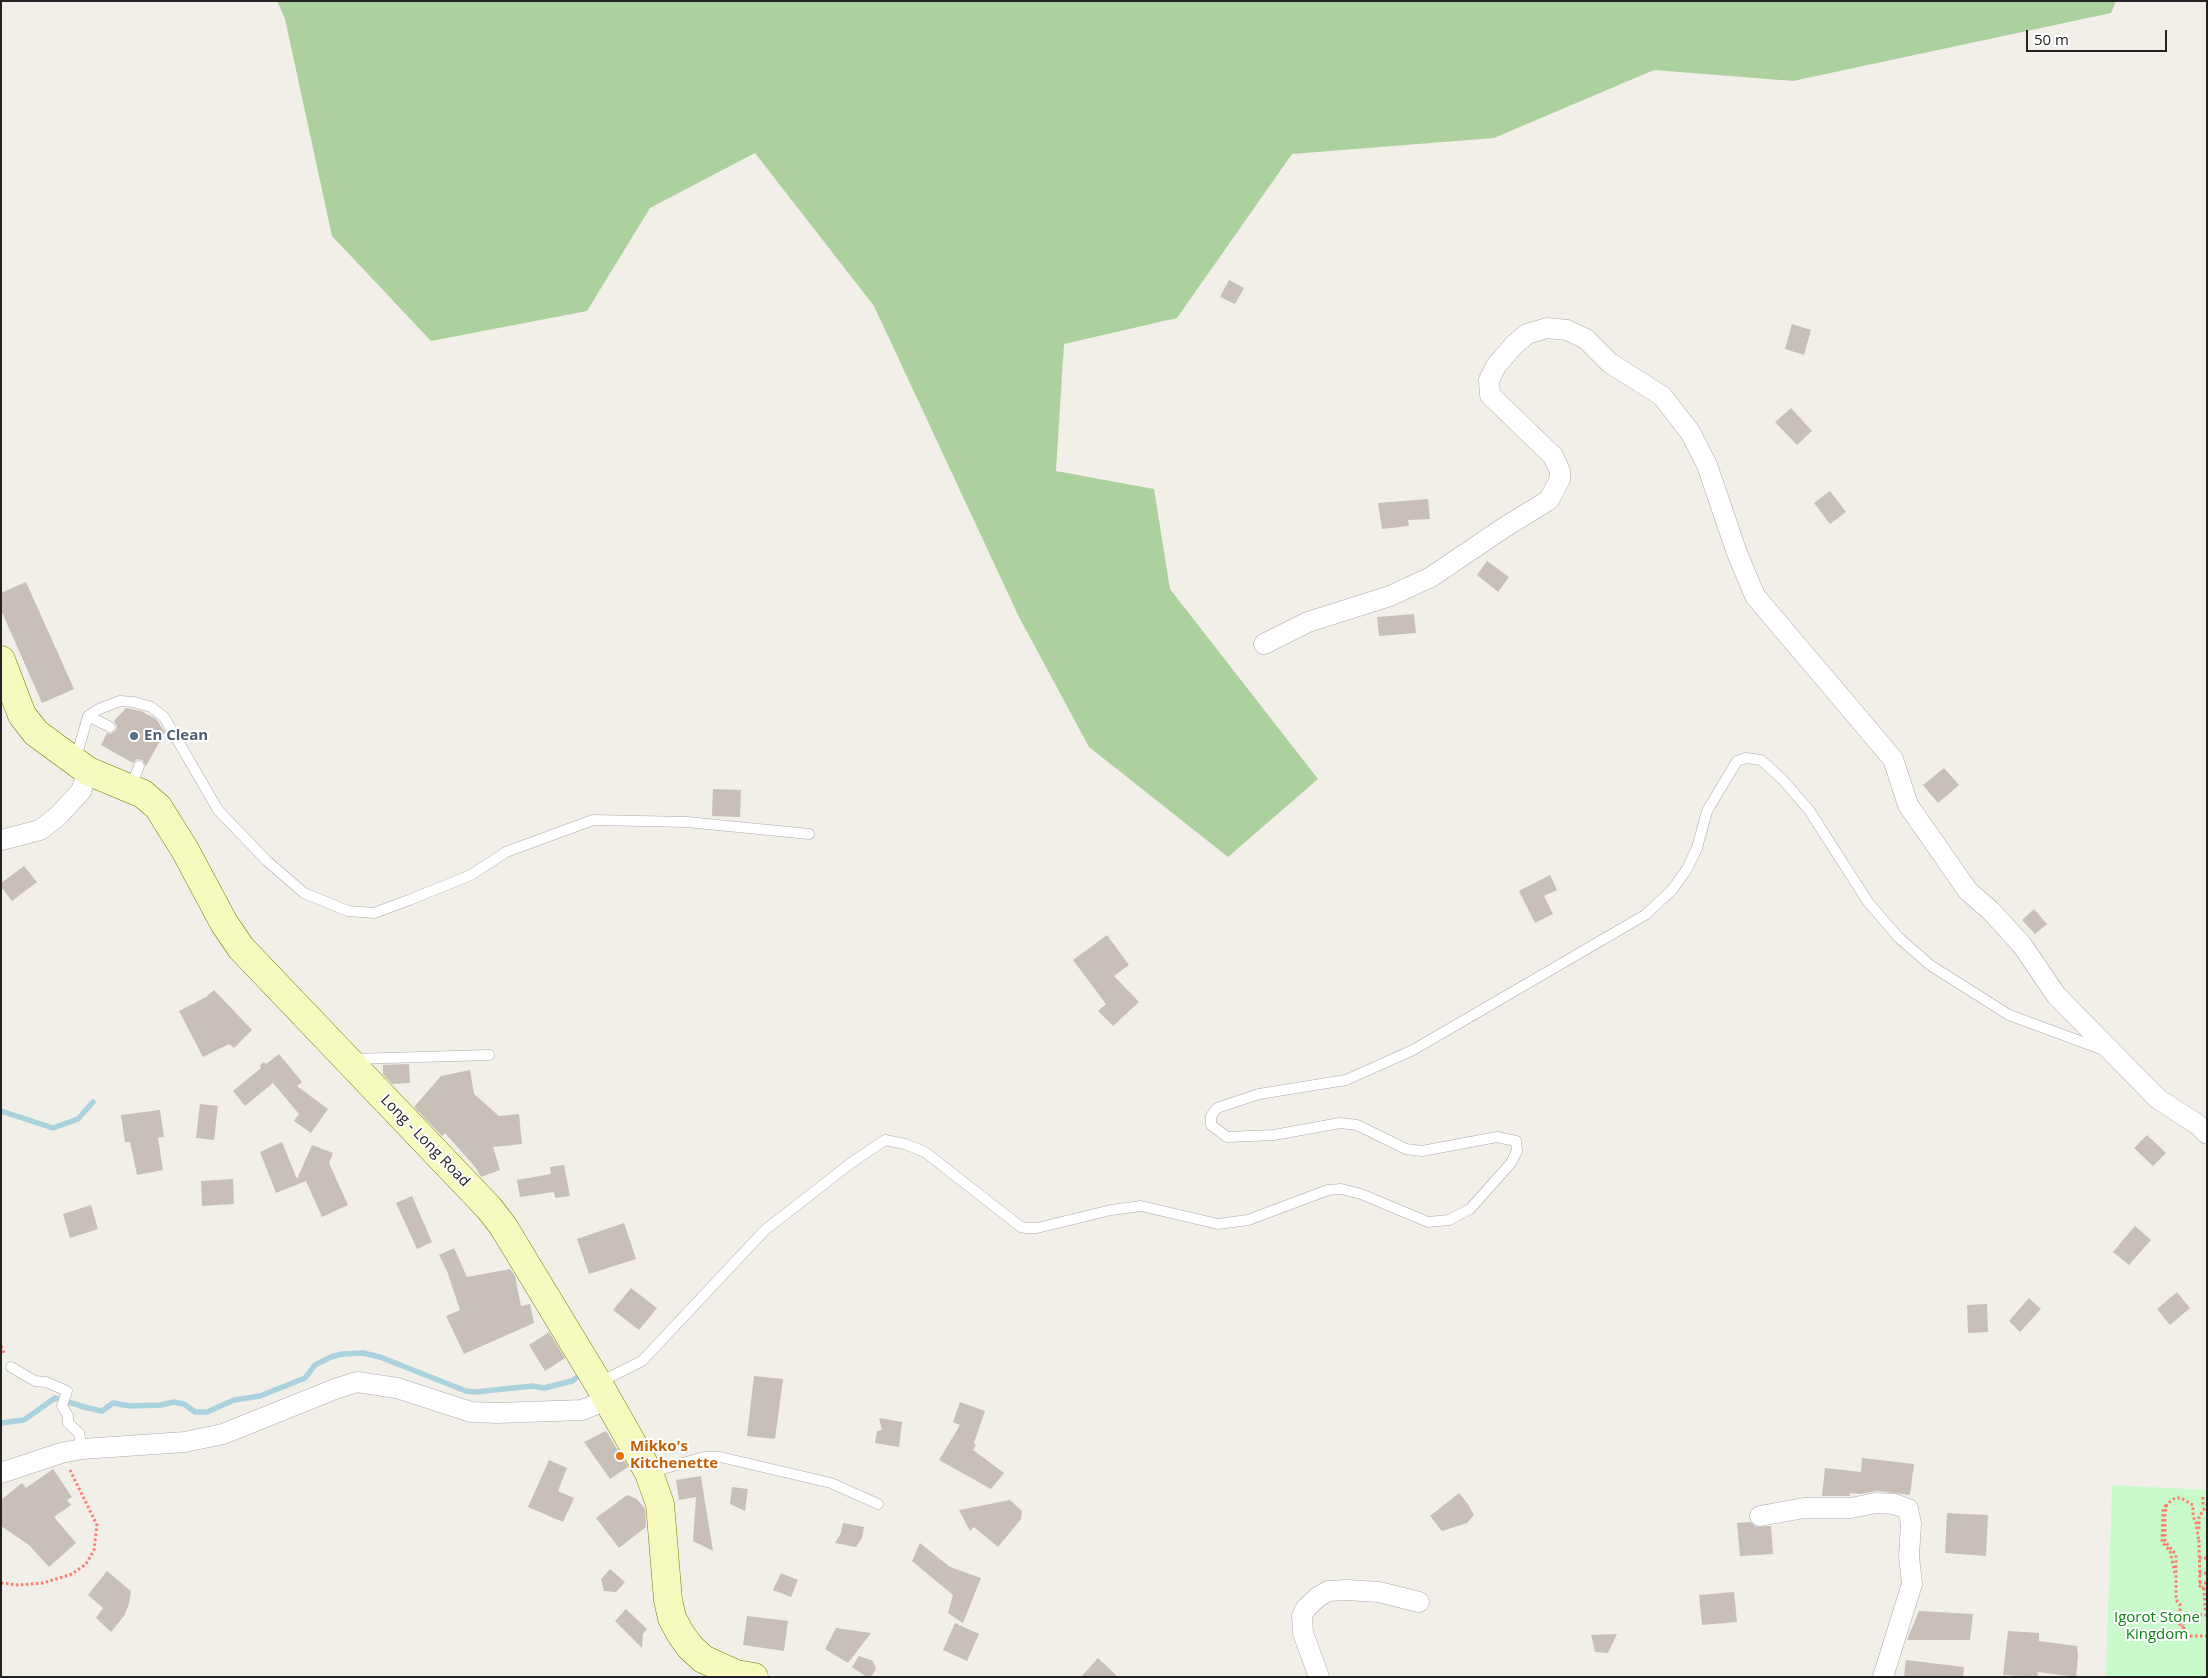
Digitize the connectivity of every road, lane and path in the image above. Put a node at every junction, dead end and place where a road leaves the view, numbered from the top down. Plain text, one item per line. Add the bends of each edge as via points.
1 (1264, 644) dead end
2 (1, 660) edge
3 (88, 716) junction
4 (110, 727) dead end
5 (82, 766) junction
6 (809, 834) dead end
7 (1, 840) edge
8 (489, 1055) dead end
9 (2116, 1055) junction
10 (347, 1060) junction
11 (2207, 1134) edge
12 (11, 1367) dead end
13 (603, 1391) junction
14 (82, 1449) junction
15 (69, 1468) dead end
16 (649, 1472) junction
17 (1, 1473) edge
18 (2203, 1497) dead end
19 (878, 1504) dead end
20 (2205, 1506) edge
21 (1760, 1516) dead end
22 (2199, 1542) junction
23 (2199, 1558) junction
24 (2207, 1558) edge
25 (2199, 1573) junction
26 (2207, 1573) edge
27 (1, 1583) edge
28 (2199, 1583) junction
29 (2207, 1583) edge
30 (2205, 1588) edge
31 (1418, 1602) dead end
32 (2207, 1609) edge
33 (2207, 1615) edge
34 (2184, 1627) junction
35 (2207, 1636) edge
36 (754, 1677) edge
37 (1319, 1677) edge
38 (1883, 1677) edge

1 - 9 street via 1308,622 1390,596 1431,577 1549,500 1560,480 1560,471 1553,456 1490,395 1488,387 1496,366 1527,334 1547,328 1567,330 1586,340 1610,363 1662,396 1690,432 1707,465 1755,596 1893,759 1908,804 1968,891 2022,945 2056,995
2 - 5 main road, Long - Long Road via 22,715 36,733
3 - 4 lane
3 - 5 lane
3 - 6 lane via 120,701 151,707 164,717 218,810 304,892 348,911 374,913 471,875 506,852 593,820 687,822
5 - 7 street via 81,791 52,820 40,830
5 - 10 main road, Long - Long Road via 135,777 185,850 241,948
8 - 10 lane
9 - 11 street via 2158,1099
9 - 13 lane via 2009,1015 1930,964 1898,937 1868,902 1809,810 1782,778 1761,760 1746,758 1737,761 1707,811 1697,848 1687,869 1672,890 1645,915 1413,1050 1346,1080 1259,1094 1217,1108 1211,1116 1211,1125 1227,1137 1274,1135 1340,1123 1357,1125 1406,1149 1422,1151 1497,1137 1516,1141 1517,1151 1511,1163 1470,1209 1449,1220 1428,1222 1341,1189 1328,1190 1248,1220 1218,1224 1141,1206 1026,1228 1020,1227 925,1152 885,1140 766,1230 642,1361
10 - 13 main road, Long - Long Road via 489,1208 516,1246
12 - 14 lane via 35,1381 67,1391 62,1406 68,1423 79,1433
13 - 14 street via 582,1410 497,1413 471,1412 397,1388 357,1382 223,1434 185,1442
13 - 16 main road, Long - Long Road
14 - 17 street
15 - 27 path via 97,1525 94,1550 86,1564 72,1574 42,1583
16 - 19 lane via 704,1457 720,1456 831,1483
16 - 36 main road, Long - Long Road via 660,1504 668,1600 680,1634 703,1659 736,1674
18 - 20 path
20 - 22 path via 2199,1517
21 - 38 street via 1804,1508 1851,1508 1876,1503 1908,1509 1912,1584
22 - 23 path
22 - 34 path via 2193,1505 2175,1498 2163,1510 2162,1542 2172,1556 2176,1600 2180,1604 2180,1627
23 - 24 path
23 - 25 path
25 - 26 path
25 - 28 path
28 - 29 path
28 - 30 path via 2200,1588
30 - 32 path
31 - 37 street via 1379,1592 1347,1590 1328,1591 1318,1596 1302,1616 1303,1633
33 - 34 path via 2184,1615
34 - 35 path via 2184,1636

